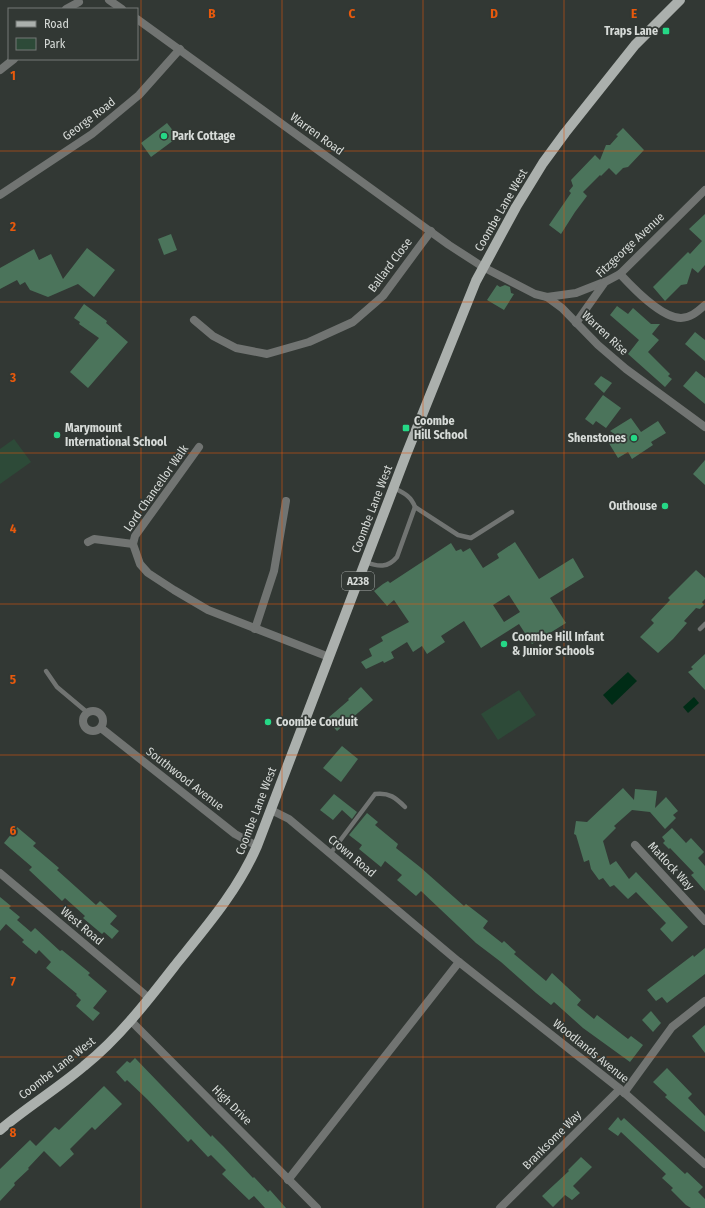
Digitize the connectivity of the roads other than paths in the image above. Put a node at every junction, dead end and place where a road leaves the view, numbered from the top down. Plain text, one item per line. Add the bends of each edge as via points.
1 (109, 0) edge
2 (680, 0) edge
3 (78, 4) edge
4 (68, 8) edge
5 (121, 8) edge
6 (138, 20) edge
7 (180, 49) junction
8 (13, 60) edge
9 (0, 70) edge
10 (705, 190) edge
11 (0, 195) edge
12 (430, 231) junction
13 (483, 267) junction
14 (620, 274) junction
15 (605, 282) junction
16 (547, 297) junction
17 (705, 306) edge
18 (194, 320) dead end
19 (576, 323) junction
20 (705, 427) edge
21 (200, 447) dead end
22 (394, 488) junction
23 (286, 502) dead end
24 (415, 507) junction
25 (512, 512) dead end
26 (88, 542) dead end
27 (132, 544) junction
28 (366, 562) junction
29 (705, 624) edge
30 (255, 629) junction
31 (700, 629) dead end
32 (329, 657) junction
33 (46, 671) dead end
34 (88, 713) junction
35 (101, 728) junction
36 (404, 807) dead end
37 (271, 810) junction
38 (635, 845) dead end
39 (257, 846) junction
40 (330, 854) junction
41 (0, 873) edge
42 (705, 921) edge
43 (415, 924) joint
44 (459, 962) junction
45 (149, 998) junction
46 (705, 1001) edge
47 (130, 1020) junction
48 (622, 1091) junction
49 (0, 1130) edge
50 (705, 1164) edge
51 (288, 1180) junction
52 (317, 1208) edge
53 (500, 1208) edge

1 - 5 street
2 - 13 main road, Coombe Lane West / A238 via 635,45 565,133 516,207
3 - 4 street
6 - 7 street, Warren Road
7 - 11 street, George Road via 139,95 98,129
7 - 12 street, Warren Road
8 - 9 street
10 - 14 street, Fitzgeorge Avenue
12 - 13 street, Warren Road
12 - 18 street, Ballard Close via 384,296 354,322 309,342 267,354 236,348 213,336
13 - 16 street, Warren Rise via 535,294
13 - 22 main road, Coombe Lane West / A238
14 - 15 street, Fitzgeorge Avenue
14 - 17 street via 634,289 665,313 681,318 694,315
15 - 16 street via 576,293
15 - 19 street, Fitzgeorge Avenue
16 - 19 street, Warren Rise
19 - 20 street, Warren Rise via 626,369
21 - 27 street, Lord Chancellor Walk via 140,528
22 - 24 lane via 407,494
22 - 28 main road, Coombe Lane West / A238
23 - 30 street via 274,571
24 - 25 lane via 458,535 471,538
24 - 28 lane via 397,557 392,563 378,566
26 - 27 street, Lord Chancellor Walk via 100,539
27 - 30 street, Lord Chancellor Walk via 140,564 148,573 208,610
28 - 32 main road, Coombe Lane West / A238
29 - 31 lane
30 - 32 street, Lord Chancellor Walk
32 - 37 main road, Coombe Lane West / A238
33 - 34 lane via 57,687
34 - 35 street via 96,712 101,715
34 - 35 street, Southwood Avenue via 83,720 86,729 92,731
35 - 39 street, Southwood Avenue via 235,834
36 - 40 lane via 396,797 375,794
37 - 39 main road, Coombe Lane West / A238
37 - 40 street, Crown Road via 289,819
38 - 42 street, Matlock Way
39 - 45 main road, Coombe Lane West / A238 via 237,885
40 - 43 street, Crown Road
41 - 45 street, West Road
43 - 44 street, Woodlands Avenue
44 - 48 street, Woodlands Avenue
44 - 51 street
45 - 47 main road, Coombe Lane West / A238
46 - 48 street, Branksome Way via 672,1028
47 - 49 main road, Coombe Lane West / A238 via 84,1066
47 - 51 street, High Drive
48 - 50 street, Woodlands Avenue
48 - 53 street, Branksome Way
51 - 52 street, High Drive

